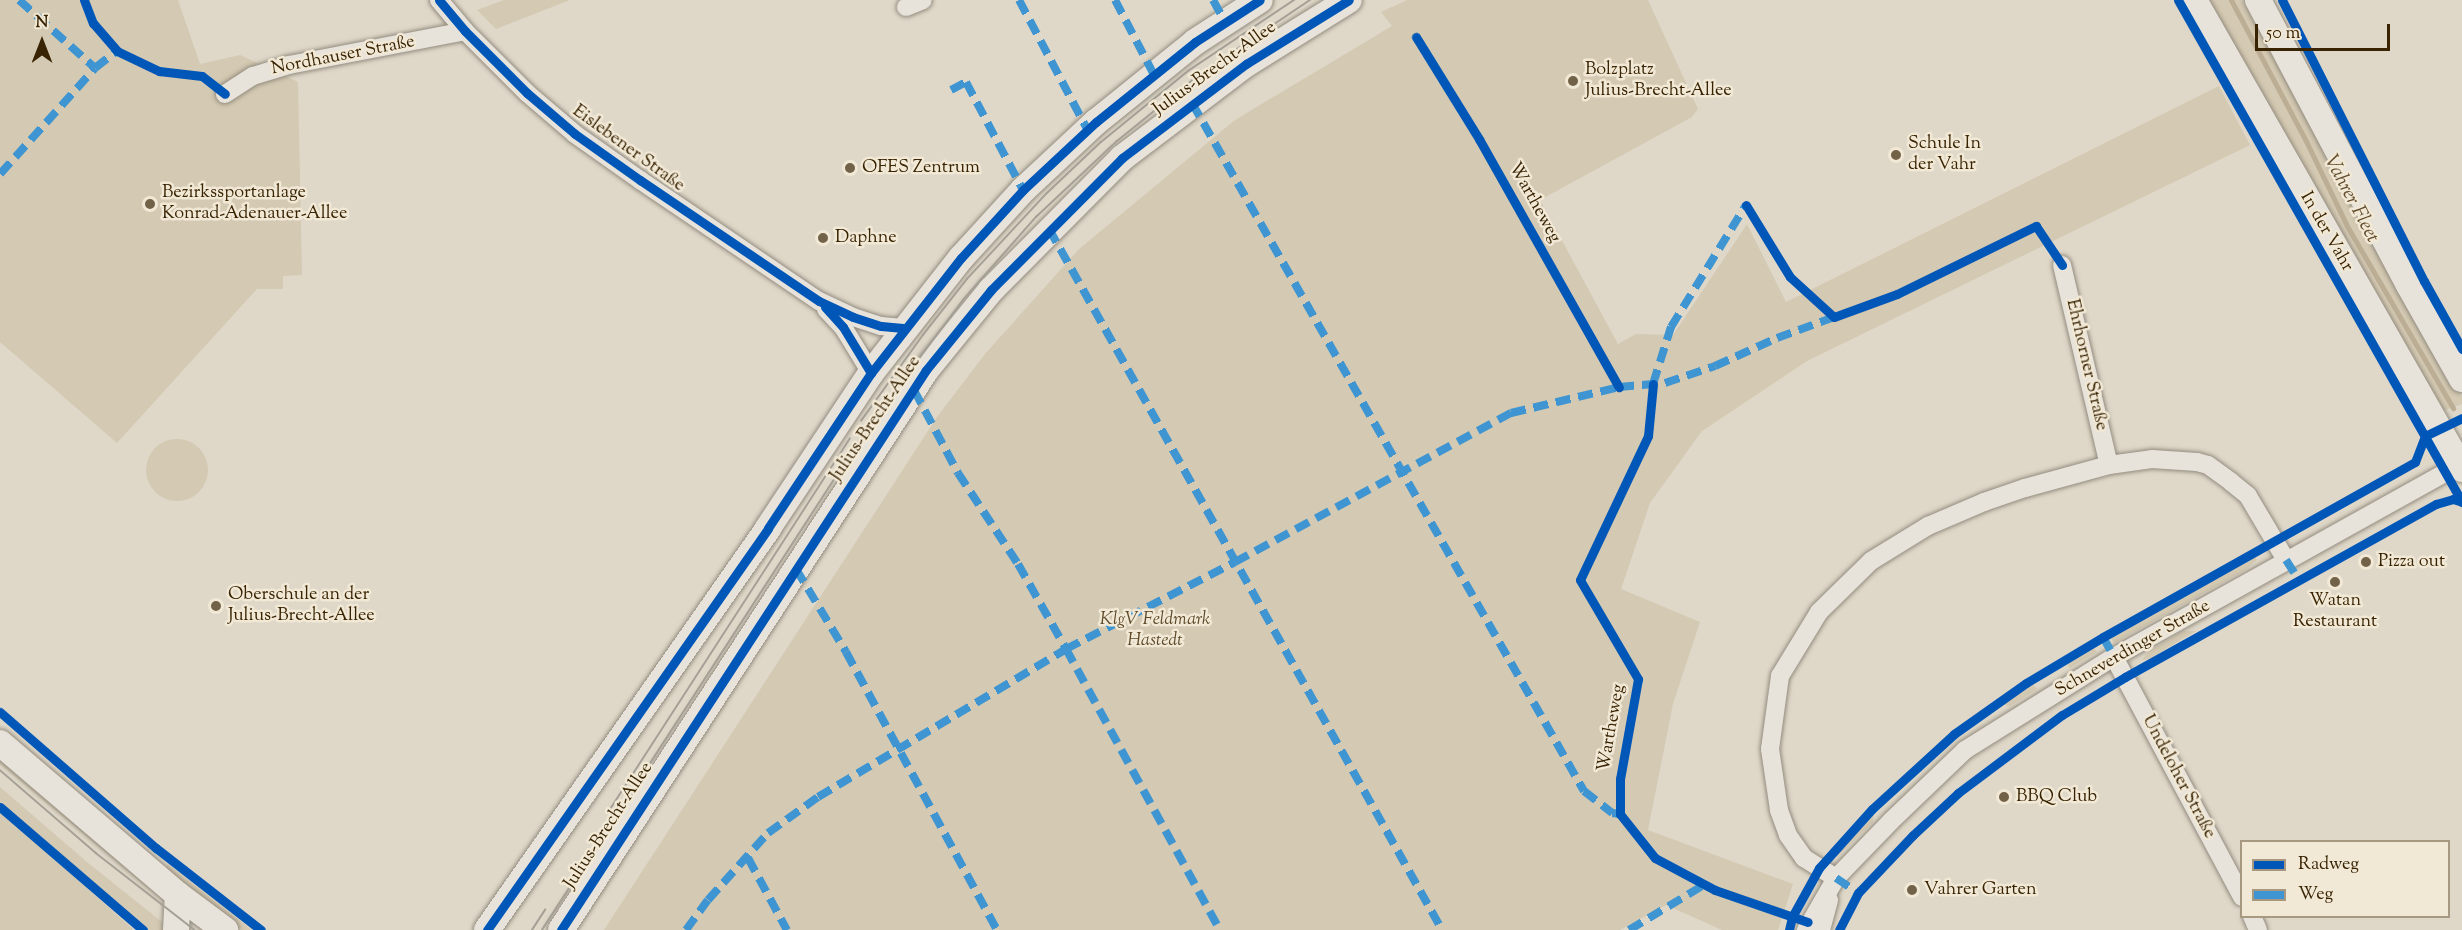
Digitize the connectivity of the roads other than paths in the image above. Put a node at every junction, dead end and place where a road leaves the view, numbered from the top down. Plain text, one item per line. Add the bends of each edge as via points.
1 (439, 0) edge
2 (1260, 0) edge
3 (1349, 0) edge
4 (2194, 0) edge
5 (2259, 0) edge
6 (465, 31) junction
7 (225, 94) dead end
8 (2062, 266) dead end
9 (819, 301) junction
10 (903, 328) junction
11 (871, 373) junction
12 (2462, 379) edge
13 (2109, 465) junction
14 (2461, 466) edge
15 (2286, 560) junction
16 (2114, 657) junction
17 (0, 743) edge
18 (1836, 878) junction
19 (178, 895) junction
20 (2240, 895) edge
21 (176, 930) edge
22 (225, 930) edge
23 (487, 930) edge
24 (561, 930) edge
25 (1806, 930) edge
26 (1821, 930) edge

1 - 6 street, Eislebener Straße
2 - 10 main road, Julius-Brecht-Allee via 1195,42 1096,122 1045,169 961,258
3 - 24 main road, Julius-Brecht-Allee via 1246,63 1122,159 991,290 926,370
4 - 14 main road, In der Vahr
5 - 12 main road
6 - 7 street, Nordhauser Straße via 289,65 253,76
6 - 9 street, Eislebener Straße via 575,134
8 - 13 street, Ehrhorner Straße
9 - 10 street, Eislebener Straße via 881,326
9 - 11 street, Eislebener Straße via 843,327
10 - 11 main road, Julius-Brecht-Allee
11 - 23 main road, Julius-Brecht-Allee via 768,528
13 - 15 street via 2152,459 2208,465 2248,496
13 - 18 street via 2025,488 1928,526 1871,561 1819,612 1780,676 1770,749 1779,810 1788,835 1804,858
14 - 15 street, Schneverdinger Straße
15 - 16 street, Schneverdinger Straße
16 - 18 street, Schneverdinger Straße via 1965,750
16 - 20 street, Undeloher Straße
17 - 19 main road
18 - 25 street, Schneverdinger Straße
18 - 26 street, Schneverdinger Straße
19 - 21 main road
19 - 22 main road

